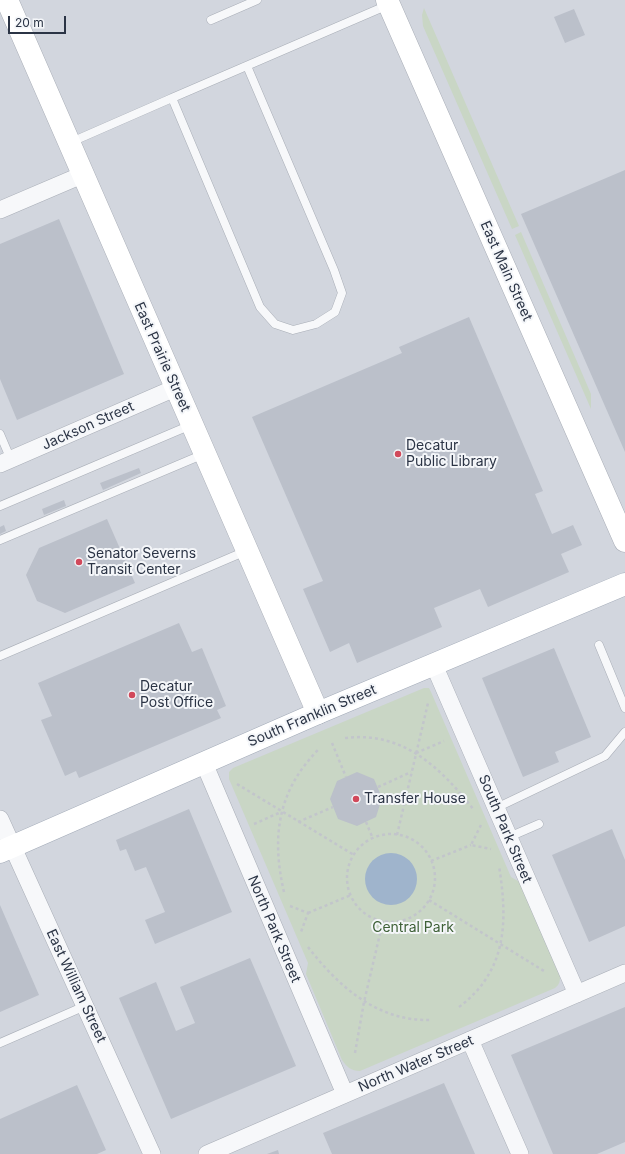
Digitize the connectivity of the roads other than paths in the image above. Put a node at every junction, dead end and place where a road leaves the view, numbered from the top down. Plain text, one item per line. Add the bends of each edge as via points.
1 (7, 0) edge
2 (257, 0) edge
3 (388, 2) edge
4 (211, 20) dead end
5 (247, 66) junction
6 (172, 98) junction
7 (68, 143) junction
8 (82, 175) junction
9 (0, 210) edge
10 (175, 388) junction
11 (191, 425) junction
12 (0, 434) edge
13 (204, 454) junction
14 (5, 462) edge
15 (0, 506) edge
16 (0, 540) edge
17 (625, 541) edge
18 (246, 551) junction
19 (625, 584) edge
20 (599, 645) dead end
21 (0, 656) edge
22 (434, 665) junction
23 (625, 708) edge
24 (318, 713) junction
25 (625, 732) edge
26 (204, 763) junction
27 (496, 808) junction
28 (0, 819) edge
29 (539, 824) dead end
30 (509, 837) junction
31 (6, 849) edge
32 (625, 973) edge
33 (577, 994) junction
34 (85, 1006) junction
35 (470, 1040) junction
36 (0, 1043) edge
37 (345, 1094) junction
38 (152, 1154) edge
39 (207, 1154) edge
40 (520, 1154) edge

1 - 7 street, East Prairie Street
2 - 4 lane
3 - 5 lane
3 - 17 street, East Main Street
5 - 6 lane
5 - 6 lane via 322,240 342,293 335,312 316,324 293,330 275,324 260,307
6 - 7 lane
7 - 8 street, East Prairie Street
8 - 9 street
8 - 10 street, East Prairie Street
10 - 11 street, East Prairie Street
10 - 14 street, Jackson Street
11 - 13 street, East Prairie Street
11 - 15 lane
12 - 14 lane
13 - 16 lane
13 - 18 street, East Prairie Street
18 - 21 lane
18 - 24 street, East Prairie Street
19 - 22 street, South Franklin Street
20 - 23 lane
22 - 24 street, South Franklin Street
22 - 27 street, South Park Street
24 - 26 street, South Franklin Street
25 - 27 lane via 606,756
26 - 31 street, South Franklin Street
26 - 37 street, North Park Street
27 - 30 street, South Park Street
28 - 31 street, East William Street
29 - 30 lane
30 - 33 street, South Park Street
31 - 34 street, East William Street
32 - 33 street, North Water Street
33 - 35 street, North Water Street
34 - 36 lane
34 - 38 street, East William Street
35 - 37 street, North Water Street
35 - 40 street
37 - 39 street, North Water Street

